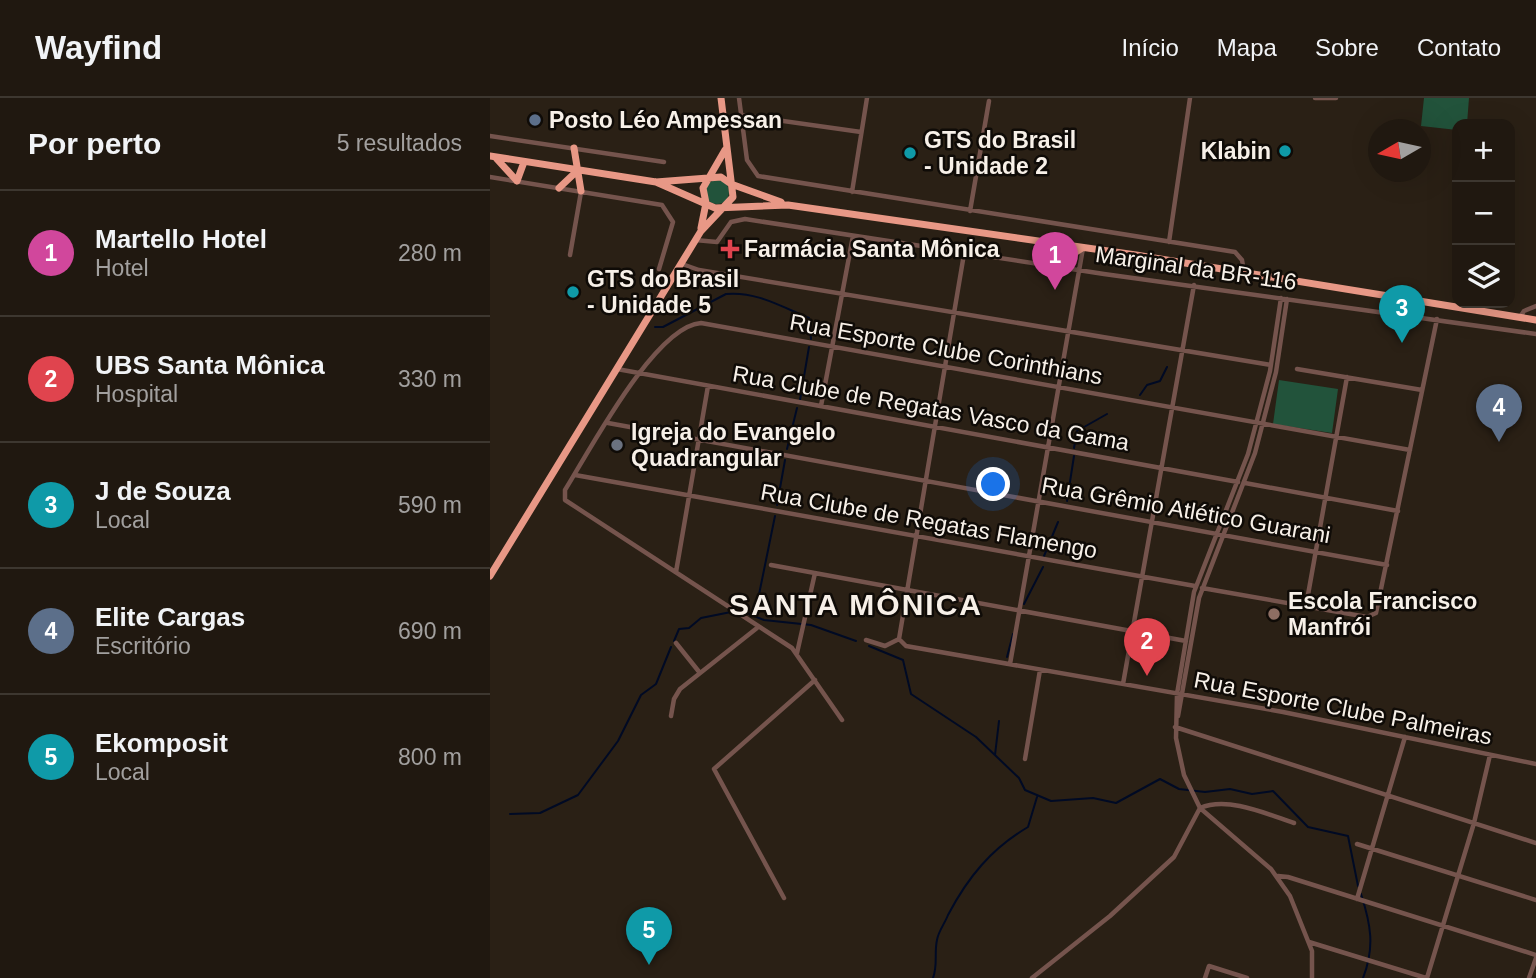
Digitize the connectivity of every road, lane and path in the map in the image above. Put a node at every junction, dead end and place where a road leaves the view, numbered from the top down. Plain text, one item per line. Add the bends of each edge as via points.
1 (721, 98) edge
2 (739, 98) edge
3 (867, 98) edge
4 (1190, 98) edge
5 (1315, 98) edge
6 (1327, 98) edge
7 (1336, 98) edge
8 (989, 101) dead end
9 (741, 115) junction
10 (861, 132) junction
11 (490, 136) edge
12 (727, 146) junction
13 (574, 148) junction
14 (492, 157) edge
15 (524, 162) junction
16 (664, 162) dead end
17 (559, 167) junction
18 (578, 170) junction
19 (490, 177) edge
20 (709, 179) junction
21 (517, 181) junction
22 (656, 182) junction
23 (731, 184) junction
24 (559, 188) junction
25 (581, 191) junction
26 (852, 192) junction
27 (706, 203) junction
28 (788, 205) junction
29 (724, 207) junction
30 (971, 211) junction
31 (701, 231) junction
32 (853, 236) junction
33 (695, 240) junction
34 (1169, 242) junction
35 (1058, 244) junction
36 (1083, 247) junction
37 (964, 253) junction
38 (570, 255) dead end
39 (681, 263) junction
40 (1056, 265) junction
41 (659, 269) dead end
42 (1079, 269) junction
43 (1244, 272) junction
44 (1194, 285) junction
45 (842, 292) junction
46 (1284, 298) junction
47 (1536, 306) edge
48 (954, 311) junction
49 (1520, 317) junction
50 (1437, 319) junction
51 (1536, 320) edge
52 (1068, 330) junction
53 (1536, 334) edge
54 (832, 346) junction
55 (1183, 350) junction
56 (1271, 365) junction
57 (945, 366) junction
58 (616, 369) junction
59 (1297, 369) dead end
60 (639, 373) junction
61 (1347, 377) junction
62 (708, 386) junction
63 (1058, 387) junction
64 (1422, 390) junction
65 (821, 406) junction
66 (1172, 407) junction
67 (608, 423) junction
68 (1260, 423) junction
69 (935, 427) junction
70 (1336, 437) junction
71 (699, 440) junction
72 (1048, 447) junction
73 (1410, 450) junction
74 (1161, 468) junction
75 (575, 475) junction
76 (926, 481) junction
77 (1242, 483) junction
78 (689, 495) junction
79 (1326, 498) junction
80 (1038, 501) junction
81 (1398, 511) junction
82 (1152, 522) junction
83 (1219, 534) junction
84 (1225, 535) junction
85 (916, 536) junction
86 (1316, 552) junction
87 (1029, 556) junction
88 (771, 565) dead end
89 (1387, 565) junction
90 (676, 572) junction
91 (815, 573) junction
92 (490, 576) edge
93 (1142, 577) junction
94 (1195, 586) junction
95 (1202, 588) junction
96 (907, 590) junction
97 (1306, 606) junction
98 (1019, 610) junction
99 (757, 628) junction
100 (1133, 631) junction
101 (899, 639) junction
102 (866, 640) dead end
103 (1185, 641) junction
104 (676, 643) dead end
105 (797, 653) junction
106 (1010, 664) junction
107 (1040, 670) junction
108 (700, 673) junction
109 (815, 680) junction
110 (1123, 684) junction
111 (1180, 694) junction
112 (671, 716) dead end
113 (842, 720) dead end
114 (1175, 727) junction
115 (1405, 737) junction
116 (1490, 755) junction
117 (1025, 759) dead end
118 (1536, 764) edge
119 (1389, 796) junction
120 (1200, 808) junction
121 (1294, 823) dead end
122 (1474, 823) junction
123 (1536, 843) edge
124 (1357, 844) dead end
125 (1372, 849) junction
126 (1277, 876) junction
127 (1458, 876) junction
128 (1359, 895) junction
129 (784, 898) dead end
130 (1536, 900) edge
131 (1443, 926) junction
132 (1309, 942) junction
133 (1536, 956) edge
134 (1032, 978) edge
135 (1205, 978) edge
136 (1247, 978) edge
137 (1312, 978) edge
138 (1426, 978) edge
139 (1530, 978) edge

1 - 12 highway
2 - 9 street
3 - 10 street
4 - 34 street
5 - 6 street
6 - 7 street
8 - 30 street
9 - 10 street
9 - 26 street, Marginal da BR-116 via 753,172 765,179
10 - 26 street
11 - 13 street
12 - 20 highway
12 - 23 highway
13 - 16 street
13 - 18 highway
14 - 15 highway
14 - 21 highway
15 - 17 highway
15 - 21 highway
17 - 18 highway
17 - 24 highway
18 - 22 highway
18 - 24 highway
18 - 25 highway
19 - 21 street
20 - 22 highway
20 - 23 highway via 721,177
20 - 27 highway via 703,188
21 - 24 street
22 - 27 highway
23 - 28 highway
23 - 29 highway via 733,197
24 - 25 street
25 - 38 street
25 - 41 street via 654,202 667,209 673,230
26 - 30 street, Marginal da BR-116
27 - 29 highway
27 - 31 highway
28 - 29 highway
28 - 35 highway
29 - 31 highway
30 - 34 street, Marginal da BR-116
31 - 33 highway
32 - 33 street, Marginal da BR-116 via 739,219 731,222 717,242
32 - 37 street, Marginal da BR-116
32 - 45 street
33 - 39 highway
34 - 43 street, Marginal da BR-116 via 1235,253
35 - 36 highway
35 - 40 highway
36 - 40 highway
36 - 42 street
36 - 43 highway
37 - 40 street, Marginal da BR-116
37 - 48 street
39 - 45 street via 699,270
39 - 58 highway
40 - 42 street, Marginal da BR-116
42 - 44 street, Marginal da BR-116
42 - 52 street
43 - 49 highway
44 - 46 street, Marginal da BR-116
44 - 55 street
45 - 48 street
45 - 54 street
46 - 50 street, Marginal da BR-116
46 - 56 street
46 - 68 street via 1276,372
47 - 49 street
48 - 52 street
48 - 57 street
49 - 51 highway
50 - 53 street, Marginal da BR-116
50 - 64 street
52 - 55 street
52 - 63 street
54 - 57 street, Rua Esporte Clube Corinthians
54 - 60 street, Rua Esporte Clube Corinthians via 693,323 656,349
54 - 65 street
55 - 56 street
55 - 66 street
56 - 68 street
57 - 63 street, Rua Esporte Clube Corinthians
57 - 69 street
58 - 60 street, Rua Clube de Regatas Vasco da Gama
58 - 92 highway
59 - 61 street
60 - 62 street, Rua Clube de Regatas Vasco da Gama
60 - 67 street, Rua Esporte Clube Corinthians
61 - 64 street
61 - 70 street
62 - 65 street, Rua Clube de Regatas Vasco da Gama
62 - 71 street
63 - 66 street, Rua Esporte Clube Corinthians
63 - 72 street
64 - 73 street
65 - 69 street, Rua Clube de Regatas Vasco da Gama
66 - 68 street, Rua Esporte Clube Corinthians
66 - 74 street
67 - 71 street, Rua Grêmio Atlético Guarani
67 - 75 street, Rua Esporte Clube Corinthians
68 - 70 street, Rua Esporte Clube Corinthians
68 - 77 street
69 - 72 street, Rua Clube de Regatas Vasco da Gama
69 - 76 street
70 - 73 street, Rua Esporte Clube Corinthians
70 - 79 street
71 - 76 street, Rua Grêmio Atlético Guarani
71 - 78 street
72 - 74 street, Rua Clube de Regatas Vasco da Gama
72 - 80 street
73 - 81 street
74 - 77 street, Rua Clube de Regatas Vasco da Gama
74 - 82 street
75 - 78 street, Rua Clube de Regatas Flamengo
75 - 90 street, Rua Esporte Clube Corinthians via 564,497 571,506
76 - 80 street, Rua Grêmio Atlético Guarani
76 - 85 street
77 - 79 street, Rua Clube de Regatas Vasco da Gama
77 - 83 street
77 - 84 street
78 - 85 street, Rua Clube de Regatas Flamengo
78 - 90 street
79 - 81 street, Rua Clube de Regatas Vasco da Gama
79 - 86 street
80 - 82 street, Rua Grêmio Atlético Guarani
80 - 87 street
81 - 89 street
82 - 83 street, Rua Grêmio Atlético Guarani
82 - 93 street
83 - 84 street, Rua Grêmio Atlético Guarani
83 - 94 street
84 - 86 street, Rua Grêmio Atlético Guarani
84 - 95 street
85 - 87 street, Rua Clube de Regatas Flamengo
85 - 96 street
86 - 89 street, Rua Grêmio Atlético Guarani
86 - 97 street
87 - 93 street, Rua Clube de Regatas Flamengo
87 - 98 street
88 - 91 street
89 - 97 street via 1373,616
90 - 99 street
91 - 96 street
91 - 105 street
93 - 94 street, Rua Clube de Regatas Flamengo
93 - 100 street
94 - 103 street
95 - 97 street
95 - 111 street
96 - 98 street
96 - 101 street
98 - 100 street
98 - 106 street
99 - 105 street
99 - 108 street
100 - 103 street
100 - 110 street
101 - 102 street via 885,646
101 - 106 street, Rua Esporte Clube Palmeiras via 906,646
103 - 111 street
104 - 108 street
105 - 109 street
106 - 107 street, Rua Esporte Clube Palmeiras
107 - 110 street, Rua Esporte Clube Palmeiras
107 - 117 street
108 - 112 street via 676,694
109 - 113 street
109 - 129 street via 714,769
110 - 111 street, Rua Esporte Clube Palmeiras
111 - 114 street
111 - 115 street, Rua Esporte Clube Palmeiras
114 - 119 street
114 - 120 street via 1177,750
115 - 116 street, Rua Esporte Clube Palmeiras
115 - 119 street
116 - 118 street, Rua Esporte Clube Palmeiras
116 - 122 street
119 - 122 street
119 - 125 street
120 - 121 street via 1239,807
120 - 126 street
120 - 134 street via 1174,857
122 - 123 street
122 - 127 street
124 - 125 street
125 - 127 street
125 - 128 street
126 - 128 street
126 - 132 street
127 - 130 street
127 - 131 street
128 - 131 street
131 - 133 street
131 - 138 street
132 - 137 street via 1314,959
132 - 138 street
133 - 139 street
135 - 136 street via 1209,966

